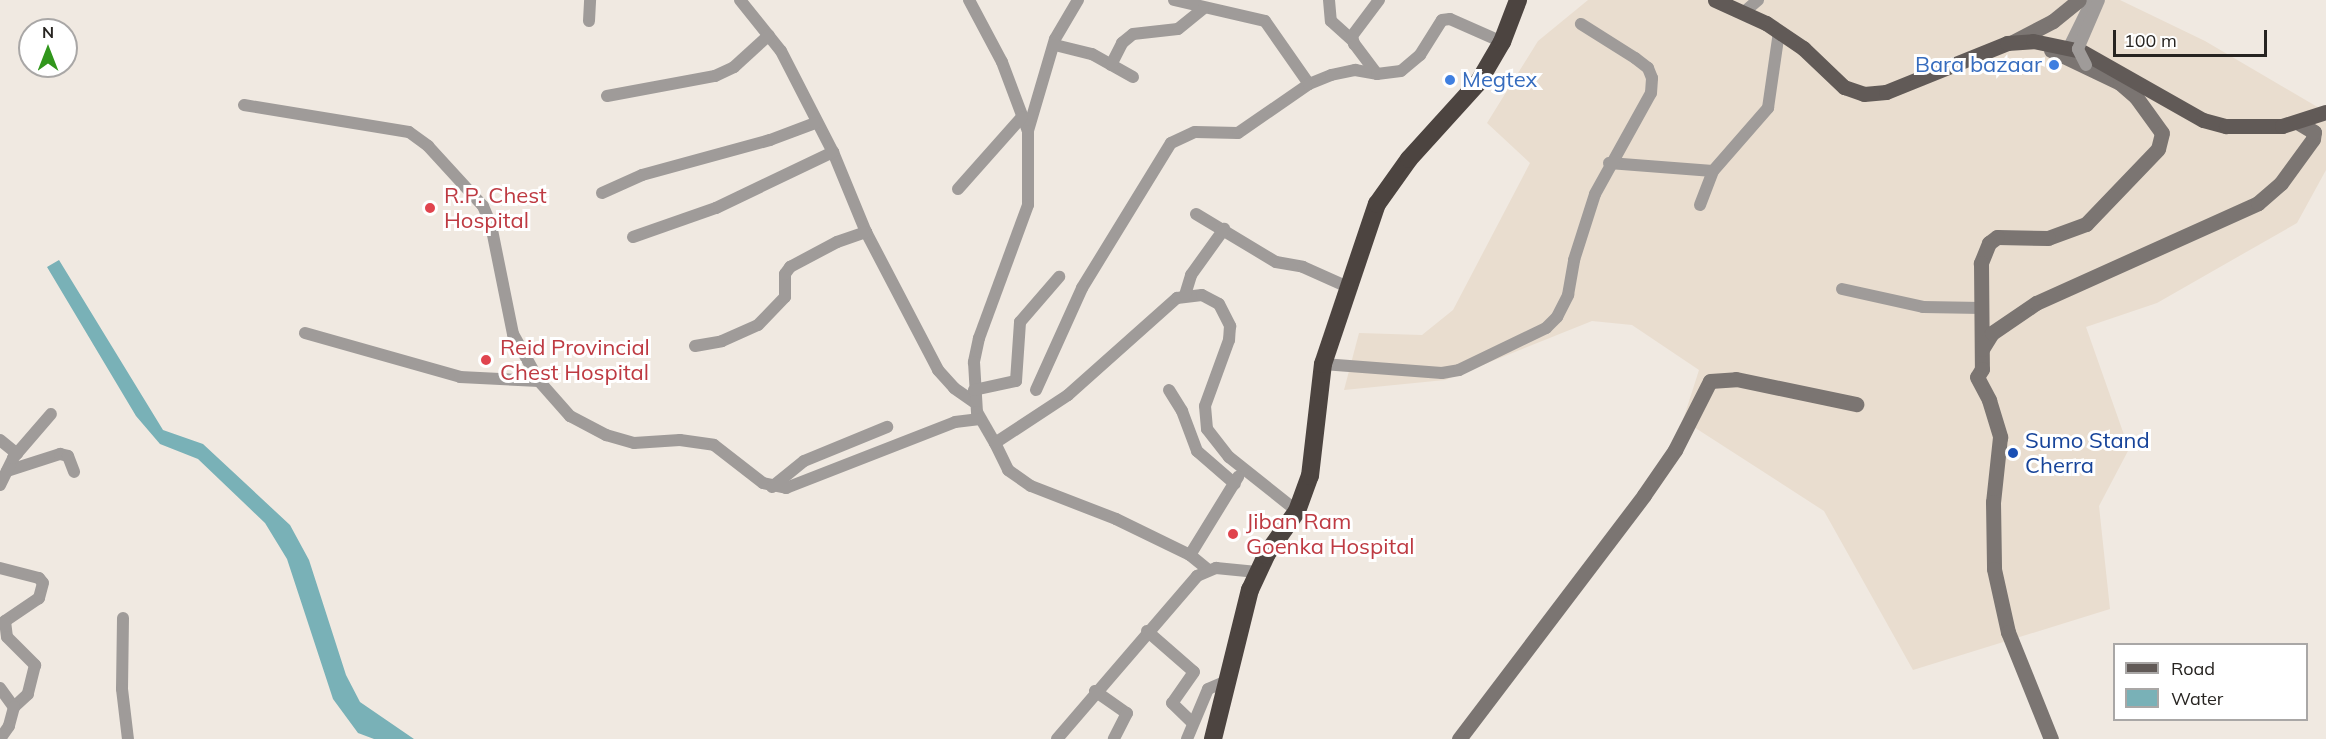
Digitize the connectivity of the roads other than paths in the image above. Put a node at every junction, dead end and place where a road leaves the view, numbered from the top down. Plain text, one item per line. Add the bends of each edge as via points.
1 (590, 0) edge
2 (740, 0) edge
3 (969, 0) edge
4 (1174, 0) edge
5 (1329, 0) edge
6 (1379, 0) edge
7 (1518, 0) edge
8 (1715, 0) edge
9 (1758, 0) edge
10 (2079, 0) edge
11 (2092, 0) edge
12 (2099, 0) edge
13 (1072, 3) edge
14 (1203, 9) junction
15 (1743, 13) junction
16 (589, 21) dead end
17 (1581, 24) dead end
18 (1779, 32) junction
19 (769, 35) junction
20 (1352, 40) junction
21 (1502, 42) junction
22 (2013, 42) junction
23 (1054, 45) junction
24 (2073, 48) junction
25 (2086, 64) junction
26 (1111, 65) junction
27 (1377, 74) junction
28 (1133, 77) dead end
29 (1310, 84) junction
30 (607, 96) dead end
31 (244, 105) dead end
32 (2326, 112) edge
33 (1022, 117) junction
34 (815, 123) junction
35 (2299, 123) junction
36 (1028, 131) junction
37 (833, 152) junction
38 (1609, 163) junction
39 (1713, 171) junction
40 (958, 189) dead end
41 (602, 193) dead end
42 (1700, 205) dead end
43 (1196, 214) dead end
44 (1224, 229) junction
45 (866, 232) junction
46 (633, 237) dead end
47 (1059, 277) dead end
48 (1348, 287) junction
49 (1842, 289) dead end
50 (1185, 295) junction
51 (1982, 308) junction
52 (304, 333) dead end
53 (695, 346) dead end
54 (1982, 349) junction
55 (1323, 364) junction
56 (539, 381) junction
57 (1036, 390) dead end
58 (1169, 390) dead end
59 (974, 396) junction
60 (1856, 404) dead end
61 (51, 414) dead end
62 (980, 419) junction
63 (887, 427) dead end
64 (0, 440) edge
65 (995, 443) junction
66 (17, 454) junction
67 (1242, 469) junction
68 (7, 471) junction
69 (74, 472) dead end
70 (1234, 484) junction
71 (0, 485) edge
72 (772, 487) junction
73 (1297, 511) junction
74 (1190, 555) junction
75 (0, 568) edge
76 (1207, 569) junction
77 (1257, 572) junction
78 (123, 618) dead end
79 (1147, 631) junction
80 (1227, 681) junction
81 (0, 687) edge
82 (1095, 692) junction
83 (14, 707) junction
84 (1193, 723) junction
85 (0, 738) edge
86 (128, 739) edge
87 (1057, 739) edge
88 (1114, 739) edge
89 (1187, 739) edge
90 (1214, 739) edge
91 (1459, 739) edge
92 (2051, 739) edge

1 - 16 street
2 - 19 street
3 - 33 street via 1002,63
4 - 14 street
5 - 20 street via 1331,21
6 - 20 street via 1354,29
7 - 21 highway
8 - 15 main road
9 - 15 street
10 - 22 street via 2053,21
11 - 24 street
12 - 24 street, bridge
13 - 23 street
14 - 26 street via 1178,29 1132,34 1122,43
14 - 29 street via 1244,13 1265,21
15 - 18 main road
17 - 38 street via 1635,58 1648,68 1652,78 1651,93
18 - 22 main road via 1803,48 1844,87 1864,94 1886,92
18 - 39 street via 1768,108
19 - 30 street via 734,67 715,76
19 - 34 street via 781,51
20 - 27 street
21 - 27 street via 1445,20 1409,66
21 - 48 highway via 1478,83 1389,184 1377,204
22 - 24 main road via 2052,42
22 - 25 street via 2060,52
23 - 26 street via 1079,50
23 - 36 street
24 - 25 street, bridge
24 - 35 main road via 2203,120 2226,126
25 - 51 street via 2136,97 2158,124 2161,143 2086,224 2048,238 2005,235 1989,243 1981,263
26 - 28 street
27 - 29 street via 1344,72
29 - 57 street via 1238,133 1195,132 1171,143 1082,288
31 - 56 street via 409,132 428,146 483,206 491,225 513,334
32 - 35 main road
33 - 36 street
33 - 40 street
34 - 37 street
34 - 41 street via 770,140 642,175
35 - 54 street via 2314,132 2313,140 2281,183 2258,203 2036,303 1992,333
36 - 59 street via 1028,205 978,339
37 - 45 street
37 - 46 street via 716,208
38 - 39 street
38 - 55 street via 1586,218 1564,308 1546,328 1459,370 1442,373
39 - 42 street
43 - 44 street
44 - 48 street via 1276,262 1303,267
44 - 50 street via 1191,275
45 - 53 street via 837,242 790,267 785,274 785,297 758,325 723,341
45 - 59 street via 938,370 954,388
47 - 59 street via 1020,322 1016,381
48 - 55 highway
49 - 51 street via 1923,307
50 - 65 street via 1068,396
50 - 67 street via 1211,298 1228,320 1229,339 1203,415 1211,438
51 - 54 street
52 - 56 street via 460,377
54 - 92 street via 1982,369 1977,377 2000,437 1993,502 1998,597
55 - 73 highway via 1310,476
56 - 72 street via 570,417 606,435 634,443 680,440 714,445
58 - 70 street via 1182,411 1197,452
59 - 62 street
60 - 91 street via 1736,379 1710,381 1675,450 1644,495
61 - 66 street
62 - 65 street
62 - 72 street via 955,422 801,485
63 - 72 street via 804,461
64 - 66 street
65 - 74 street via 1008,470 1031,486 1116,519
66 - 68 street
67 - 70 street
67 - 73 street
68 - 69 street via 60,453 68,456
68 - 71 street
70 - 74 street
73 - 77 highway
74 - 76 street
75 - 83 street via 39,578 43,583 37,600 5,621 7,637 35,665 28,694
76 - 77 street
76 - 79 street via 1184,588
77 - 80 highway
78 - 86 street via 122,689
79 - 82 street
79 - 84 street via 1194,672 1172,703
80 - 84 street via 1208,689
80 - 90 highway
81 - 83 street
82 - 87 street
82 - 88 street via 1127,713
83 - 85 street via 9,726
84 - 89 street

